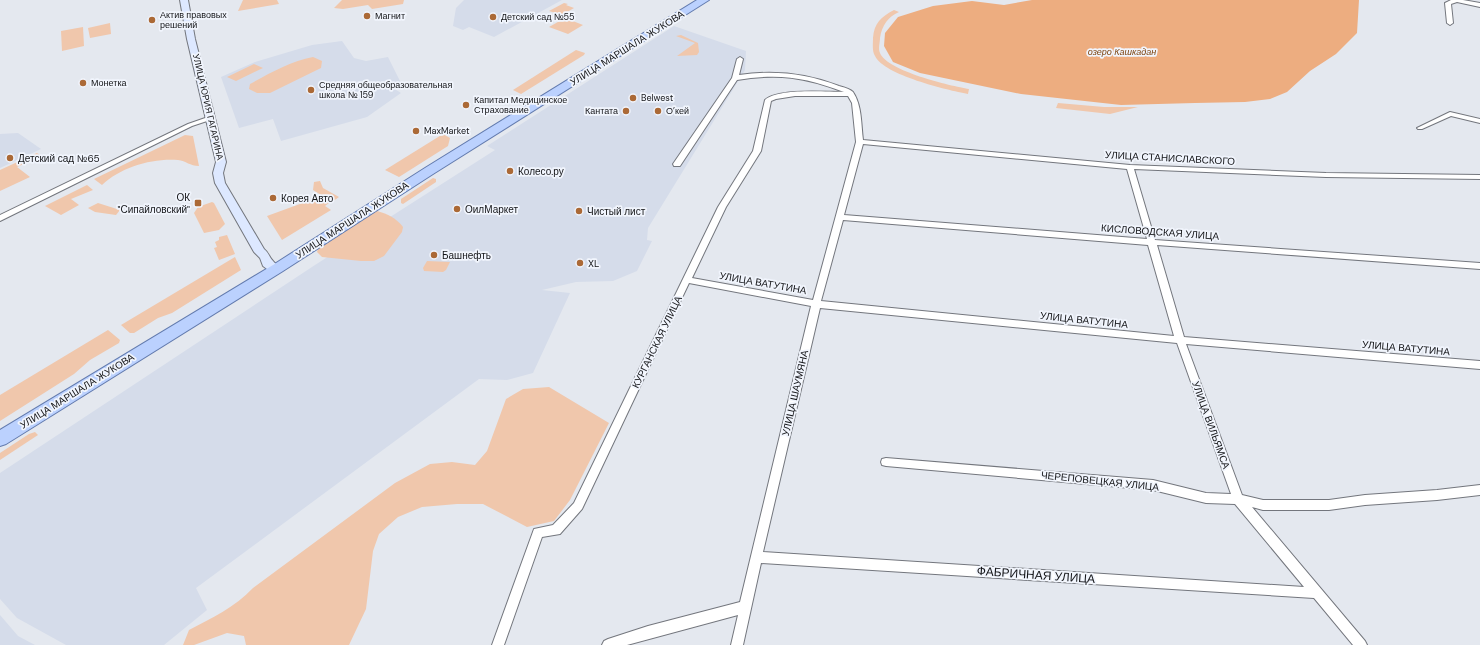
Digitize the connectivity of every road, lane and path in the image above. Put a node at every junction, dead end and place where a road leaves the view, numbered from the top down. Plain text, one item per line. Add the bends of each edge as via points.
1 (184, 0) edge
2 (692, 0) edge
3 (704, 0) edge
4 (1457, 0) edge
5 (1480, 5) edge
6 (1450, 24) dead end
7 (740, 59) dead end
8 (735, 78) junction
9 (849, 93) junction
10 (211, 118) junction
11 (1480, 121) edge
12 (1420, 128) dead end
13 (860, 142) junction
14 (677, 164) dead end
15 (1130, 167) junction
16 (1480, 177) edge
17 (840, 217) junction
18 (0, 218) edge
19 (1152, 243) junction
20 (271, 266) junction
21 (1480, 266) edge
22 (687, 280) junction
23 (816, 304) junction
24 (1180, 340) junction
25 (1480, 365) edge
26 (0, 428) edge
27 (0, 439) edge
28 (886, 462) dead end
29 (1480, 490) edge
30 (1238, 499) junction
31 (756, 557) junction
32 (1317, 593) junction
33 (745, 607) junction
34 (498, 645) edge
35 (608, 645) edge
36 (737, 645) edge
37 (1360, 645) edge

1 - 10 main road, УЛИЦА ЮРИЯ ГАГАРИНА
2 - 20 main road, УЛИЦА МАРШАЛА ЖУКОВА
3 - 20 main road, УЛИЦА МАРШАЛА ЖУКОВА
4 - 5 street
4 - 6 street via 1448,3
7 - 8 street
8 - 9 street via 782,74 816,80
8 - 14 street
9 - 13 street via 855,103
9 - 22 street, КУРГАНСКАЯ УЛИЦА via 772,97 768,100 757,151 722,207
10 - 18 street via 190,125
10 - 20 main road, УЛИЦА ЮРИЯ ГАГАРИНА via 221,162 218,173 221,187
11 - 12 street via 1450,114
13 - 15 street, УЛИЦА СТАНИСЛАВСКОГО
13 - 17 street, УЛИЦА ШАУМЯНА
15 - 16 street, УЛИЦА СТАНИСЛАВСКОГО via 1326,175
15 - 19 street, УЛИЦА ВИЛЬЯМСА
17 - 19 street, КИСЛОВОДСКАЯ УЛИЦА
17 - 23 street, УЛИЦА ШАУМЯНА
19 - 21 street, КИСЛОВОДСКАЯ УЛИЦА
19 - 24 street, УЛИЦА ВИЛЬЯМСА
20 - 26 main road, УЛИЦА МАРШАЛА ЖУКОВА
20 - 27 main road, УЛИЦА МАРШАЛА ЖУКОВА
22 - 23 street, УЛИЦА ВАТУТИНА
22 - 34 street, КУРГАНСКАЯ УЛИЦА via 578,506 556,530 538,533
23 - 24 street, УЛИЦА ВАТУТИНА
23 - 31 street, УЛИЦА ШАУМЯНА
24 - 25 street, УЛИЦА ВАТУТИНА
24 - 30 street, УЛИЦА ВИЛЬЯМСА
28 - 30 street, ЧЕРЕПОВЕЦКАЯ УЛИЦА via 1153,484 1206,498
29 - 30 street, ЧЕРЕПОВЕЦКАЯ УЛИЦА via 1329,505 1263,505
30 - 32 street, УЛИЦА ВИЛЬЯМСА
31 - 32 street, ФАБРИЧНАЯ УЛИЦА
31 - 33 street, УЛИЦА ШАУМЯНА
32 - 37 street, УЛИЦА ВИЛЬЯМСА
33 - 35 street
33 - 36 street, УЛИЦА ШАУМЯНА

